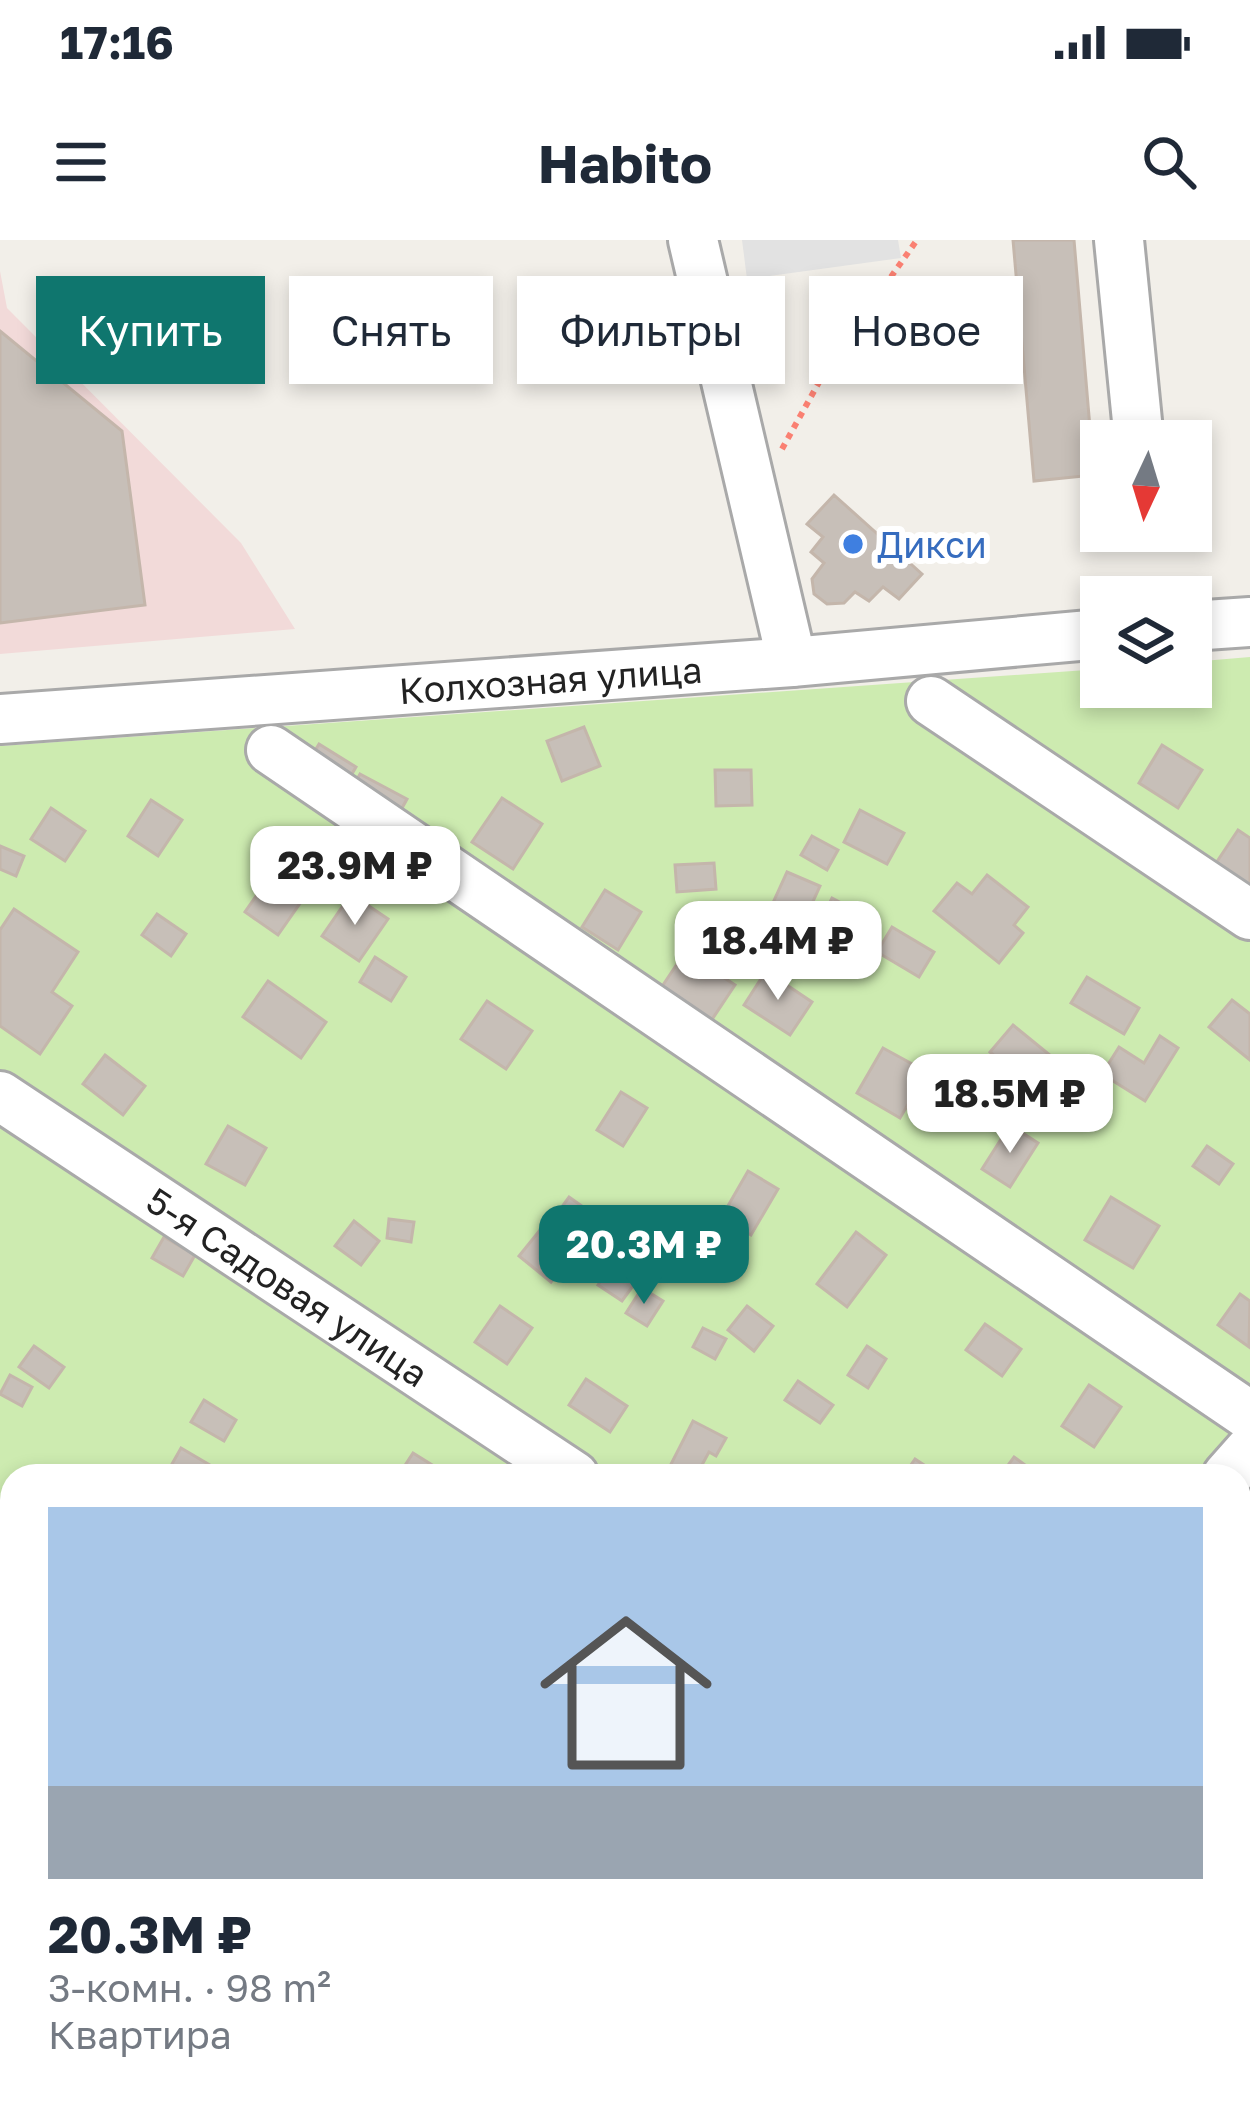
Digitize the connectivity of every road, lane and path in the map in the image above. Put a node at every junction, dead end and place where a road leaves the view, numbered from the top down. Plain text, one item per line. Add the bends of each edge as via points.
1 (693, 240) edge
2 (917, 240) edge
3 (1119, 240) edge
4 (1137, 420) edge
5 (754, 500) junction
6 (1250, 622) edge
7 (1212, 625) edge
8 (1080, 636) edge
9 (792, 662) junction
10 (931, 701) dead end
11 (0, 719) edge
12 (271, 750) dead end
13 (1250, 915) edge
14 (0, 1096) edge
15 (1250, 1417) edge
16 (556, 1464) edge

1 - 5 street
2 - 5 path via 828,366
3 - 4 street
5 - 9 street
6 - 7 street
8 - 9 street, Колхозная улица
9 - 11 street, Колхозная улица
10 - 13 street
12 - 15 street
14 - 16 street, 5-я Садовая улица

